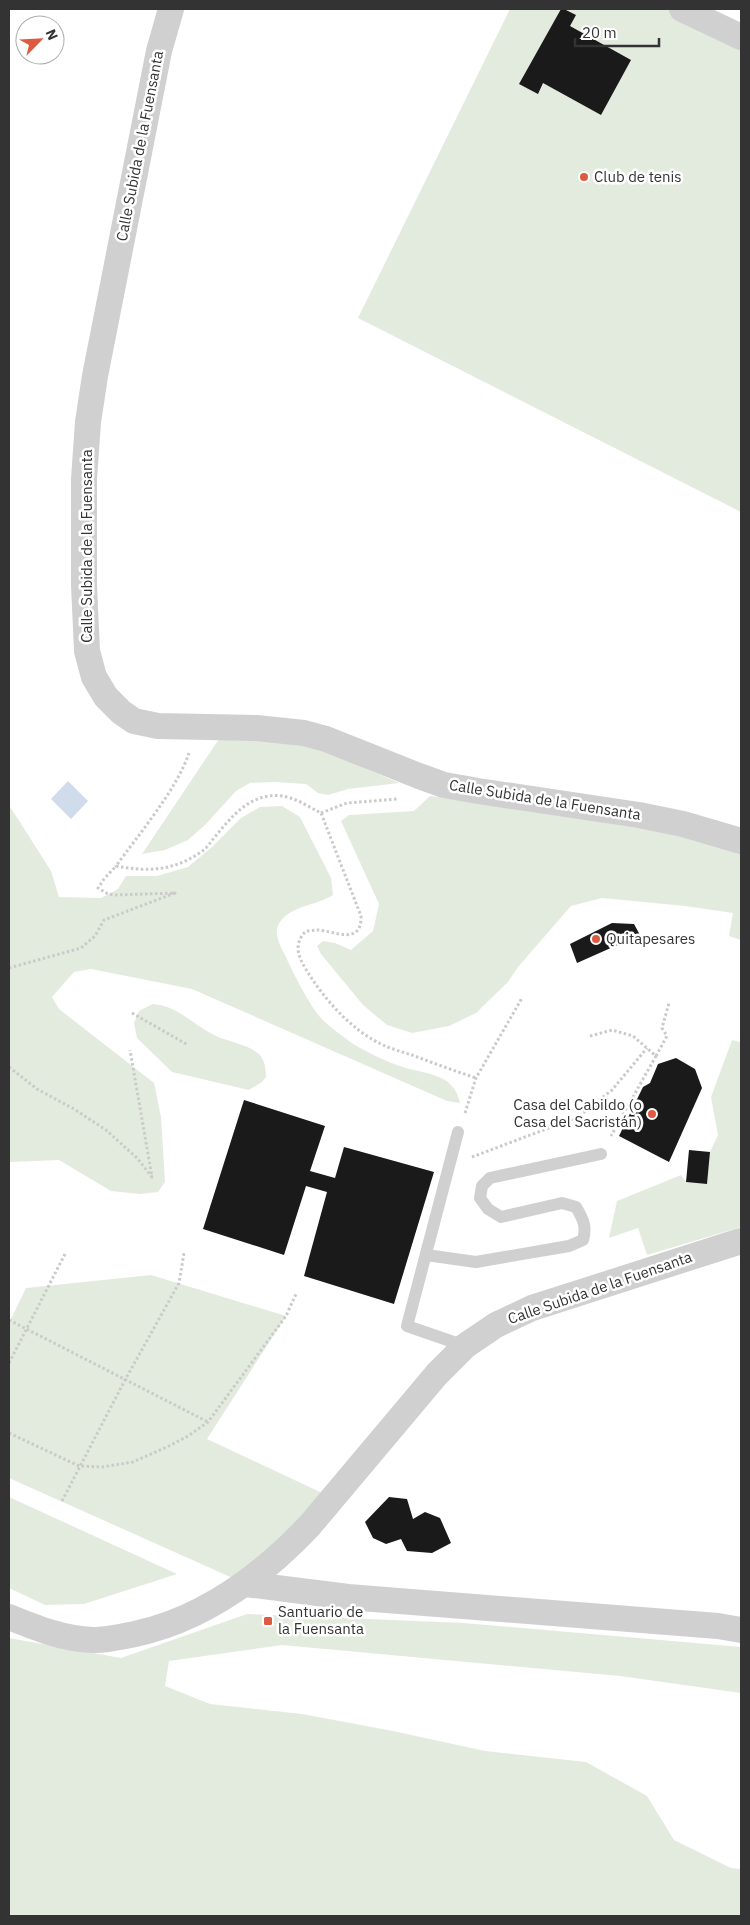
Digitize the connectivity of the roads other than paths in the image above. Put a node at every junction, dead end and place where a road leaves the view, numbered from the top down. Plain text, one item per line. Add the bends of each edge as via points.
1 (171, 9) edge
2 (682, 9) edge
3 (741, 37) edge
4 (741, 840) edge
5 (458, 1132) road end
6 (601, 1154) road end
7 (741, 1241) edge
8 (426, 1255) junction
9 (464, 1346) junction
10 (246, 1584) junction
11 (9, 1617) edge
12 (741, 1630) edge

1 - 4 street, Calle Subida de la Fuensanta via 159,51 90,412 84,479 85,620 87,651 94,677 106,697 134,721 158,726 256,728 304,734 326,739 444,784 639,815
2 - 3 street
5 - 8 lane
6 - 8 lane via 490,1178 482,1186 480,1198 488,1209 501,1217 562,1203 576,1207 584,1220 583,1240 570,1246 476,1262
7 - 9 street, Calle Subida de la Fuensanta via 532,1308 496,1325
8 - 9 lane via 407,1326
9 - 10 street, Calle Subida de la Fuensanta via 310,1525
10 - 11 street, Calle Subida de la Fuensanta via 174,1622 120,1638 68,1637
10 - 12 street via 348,1598

